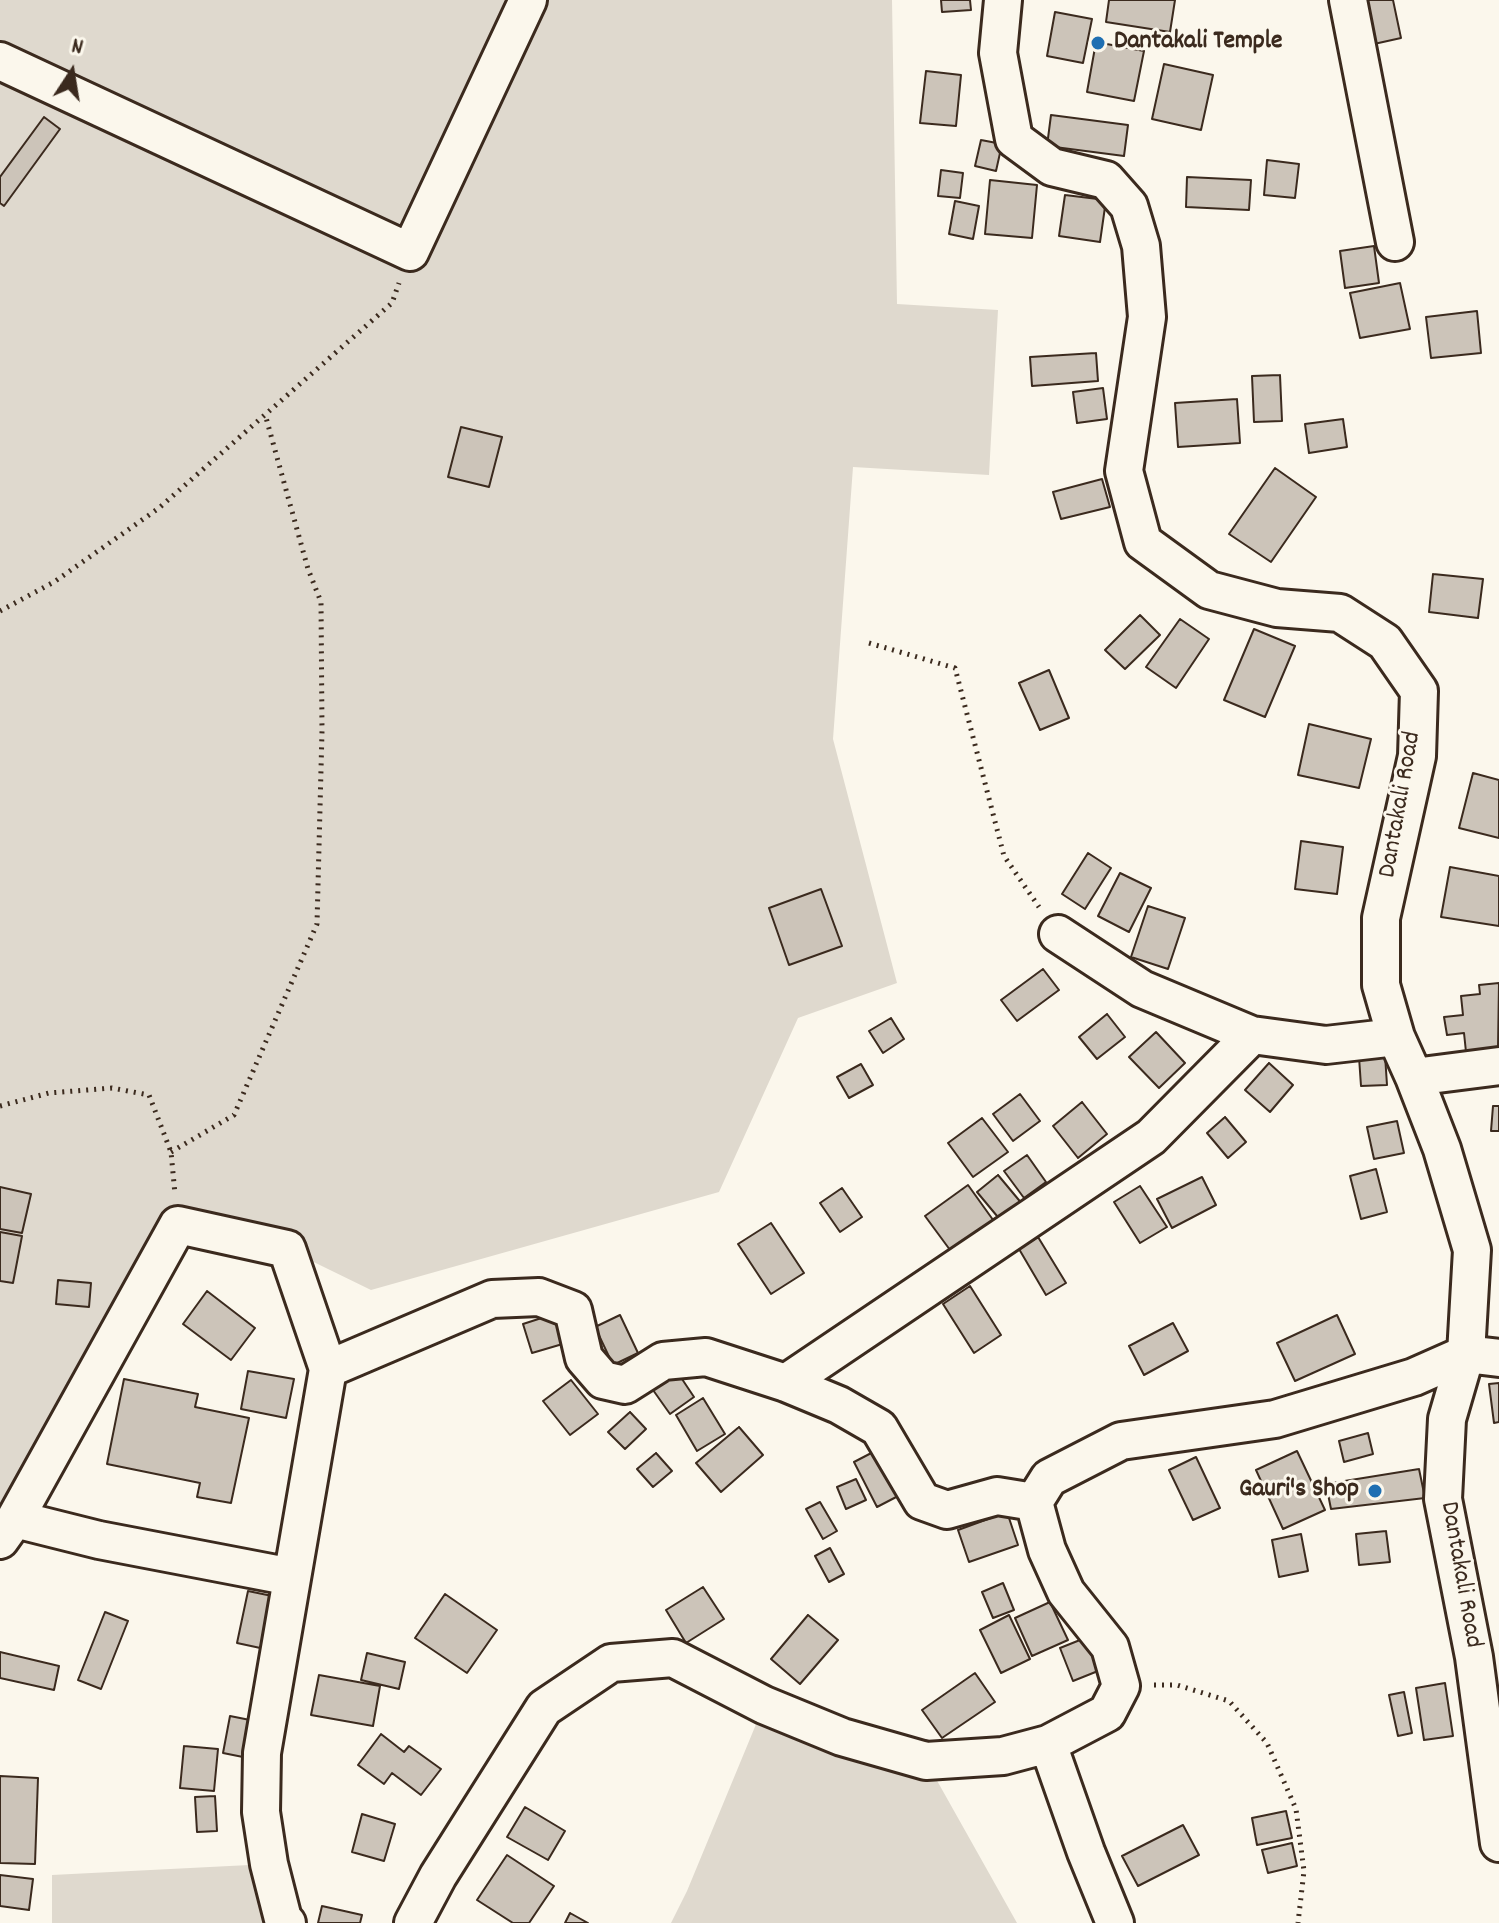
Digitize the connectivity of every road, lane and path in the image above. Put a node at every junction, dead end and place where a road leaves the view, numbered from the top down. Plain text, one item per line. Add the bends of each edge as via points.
1 (528, 0) edge
2 (1003, 0) edge
3 (1348, 0) edge
4 (0, 61) edge
5 (1395, 242) dead end
6 (410, 252) junction
7 (265, 414) junction
8 (0, 611) edge
9 (869, 643) dead end
10 (1058, 934) joint
11 (1252, 1035) junction
12 (1396, 1037) junction
13 (1499, 1066) edge
14 (1414, 1077) junction
15 (0, 1106) edge
16 (171, 1152) junction
17 (178, 1225) junction
18 (1482, 1356) edge
19 (328, 1369) junction
20 (786, 1383) junction
21 (1034, 1502) junction
22 (7, 1530) edge
23 (292, 1577) junction
24 (1121, 1686) junction
25 (1048, 1744) junction
26 (1499, 1843) edge
27 (287, 1923) edge
28 (413, 1923) edge
29 (1115, 1923) edge
30 (1298, 1923) edge

1 - 6 street
2 - 12 street, Dantakali Road via 998,53 1014,139 1052,167 1106,180 1129,206 1141,246 1147,317 1124,471 1143,542 1209,590 1277,608 1340,613 1385,642 1419,691 1417,756 1381,918 1381,985
3 - 5 street
4 - 6 street
6 - 7 path via 392,303
7 - 8 path via 159,508 54,582
7 - 16 path via 321,602 317,924 234,1115
9 - 10 path via 955,668 1004,856
10 - 11 street via 1142,989
11 - 12 street via 1326,1045
11 - 20 street via 1151,1137
12 - 14 street, Dantakali Road
13 - 14 street
14 - 18 street, Dantakali Road via 1472,1250
15 - 16 path via 49,1093 112,1088 149,1095
16 - 17 path
17 - 19 street via 287,1249
17 - 22 street
18 - 21 street via 1275,1419 1121,1441 1049,1478
18 - 26 street, Dantakali Road via 1447,1419 1443,1499 1474,1657
19 - 20 street via 492,1299 539,1297 573,1310 584,1358 603,1380 625,1385 663,1361 706,1357
19 - 23 street
20 - 21 street via 879,1428 922,1501 947,1510 997,1496
21 - 24 street via 1066,1592 1110,1647
22 - 23 street via 99,1540
23 - 27 street via 262,1753 261,1812 269,1864
24 - 25 street via 1107,1713
24 - 30 path via 1177,1685 1229,1701 1267,1743 1296,1809 1304,1871
25 - 28 street via 1003,1756 926,1761 764,1705 673,1658 611,1663 544,1708
25 - 29 street

